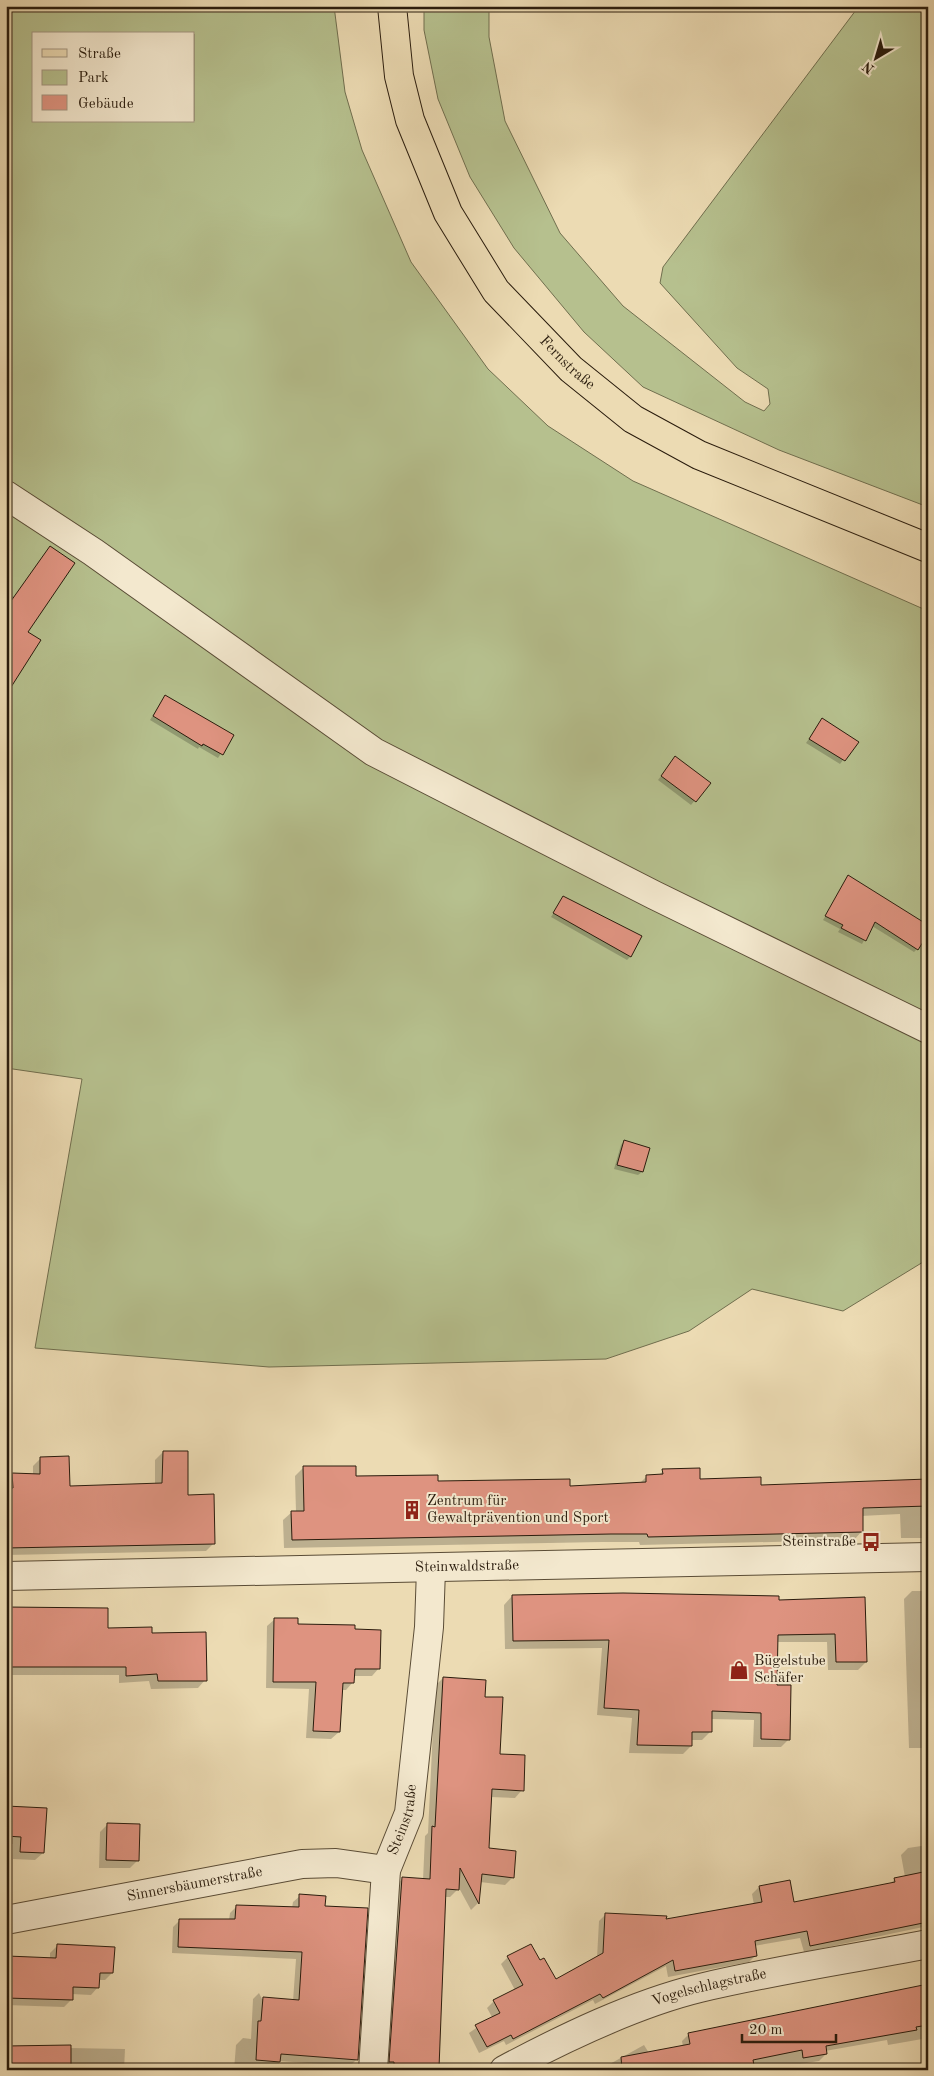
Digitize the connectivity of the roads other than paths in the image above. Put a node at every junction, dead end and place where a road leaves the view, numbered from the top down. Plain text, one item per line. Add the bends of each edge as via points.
1 (392, 6) edge
2 (6, 495) edge
3 (928, 548) edge
4 (928, 1029) edge
5 (928, 1557) edge
6 (431, 1569) junction
7 (6, 1576) edge
8 (386, 1870) junction
9 (6, 1920) edge
10 (928, 1944) edge
11 (373, 2070) edge
12 (504, 2070) edge

1 - 3 main road, Fernstraße via 399,76 410,120 448,214 496,291 571,369 633,419 699,454
2 - 4 street via 93,552 374,752 654,895
5 - 6 street, Steinwaldstraße
6 - 7 street, Steinwaldstraße
6 - 8 street, Steinstraße via 429,1627 410,1813
8 - 9 street, Sinnersbäumerstraße via 336,1863 302,1864
8 - 11 street, Steinstraße
10 - 12 street, Vogelschlagstraße via 699,1988 633,2010

